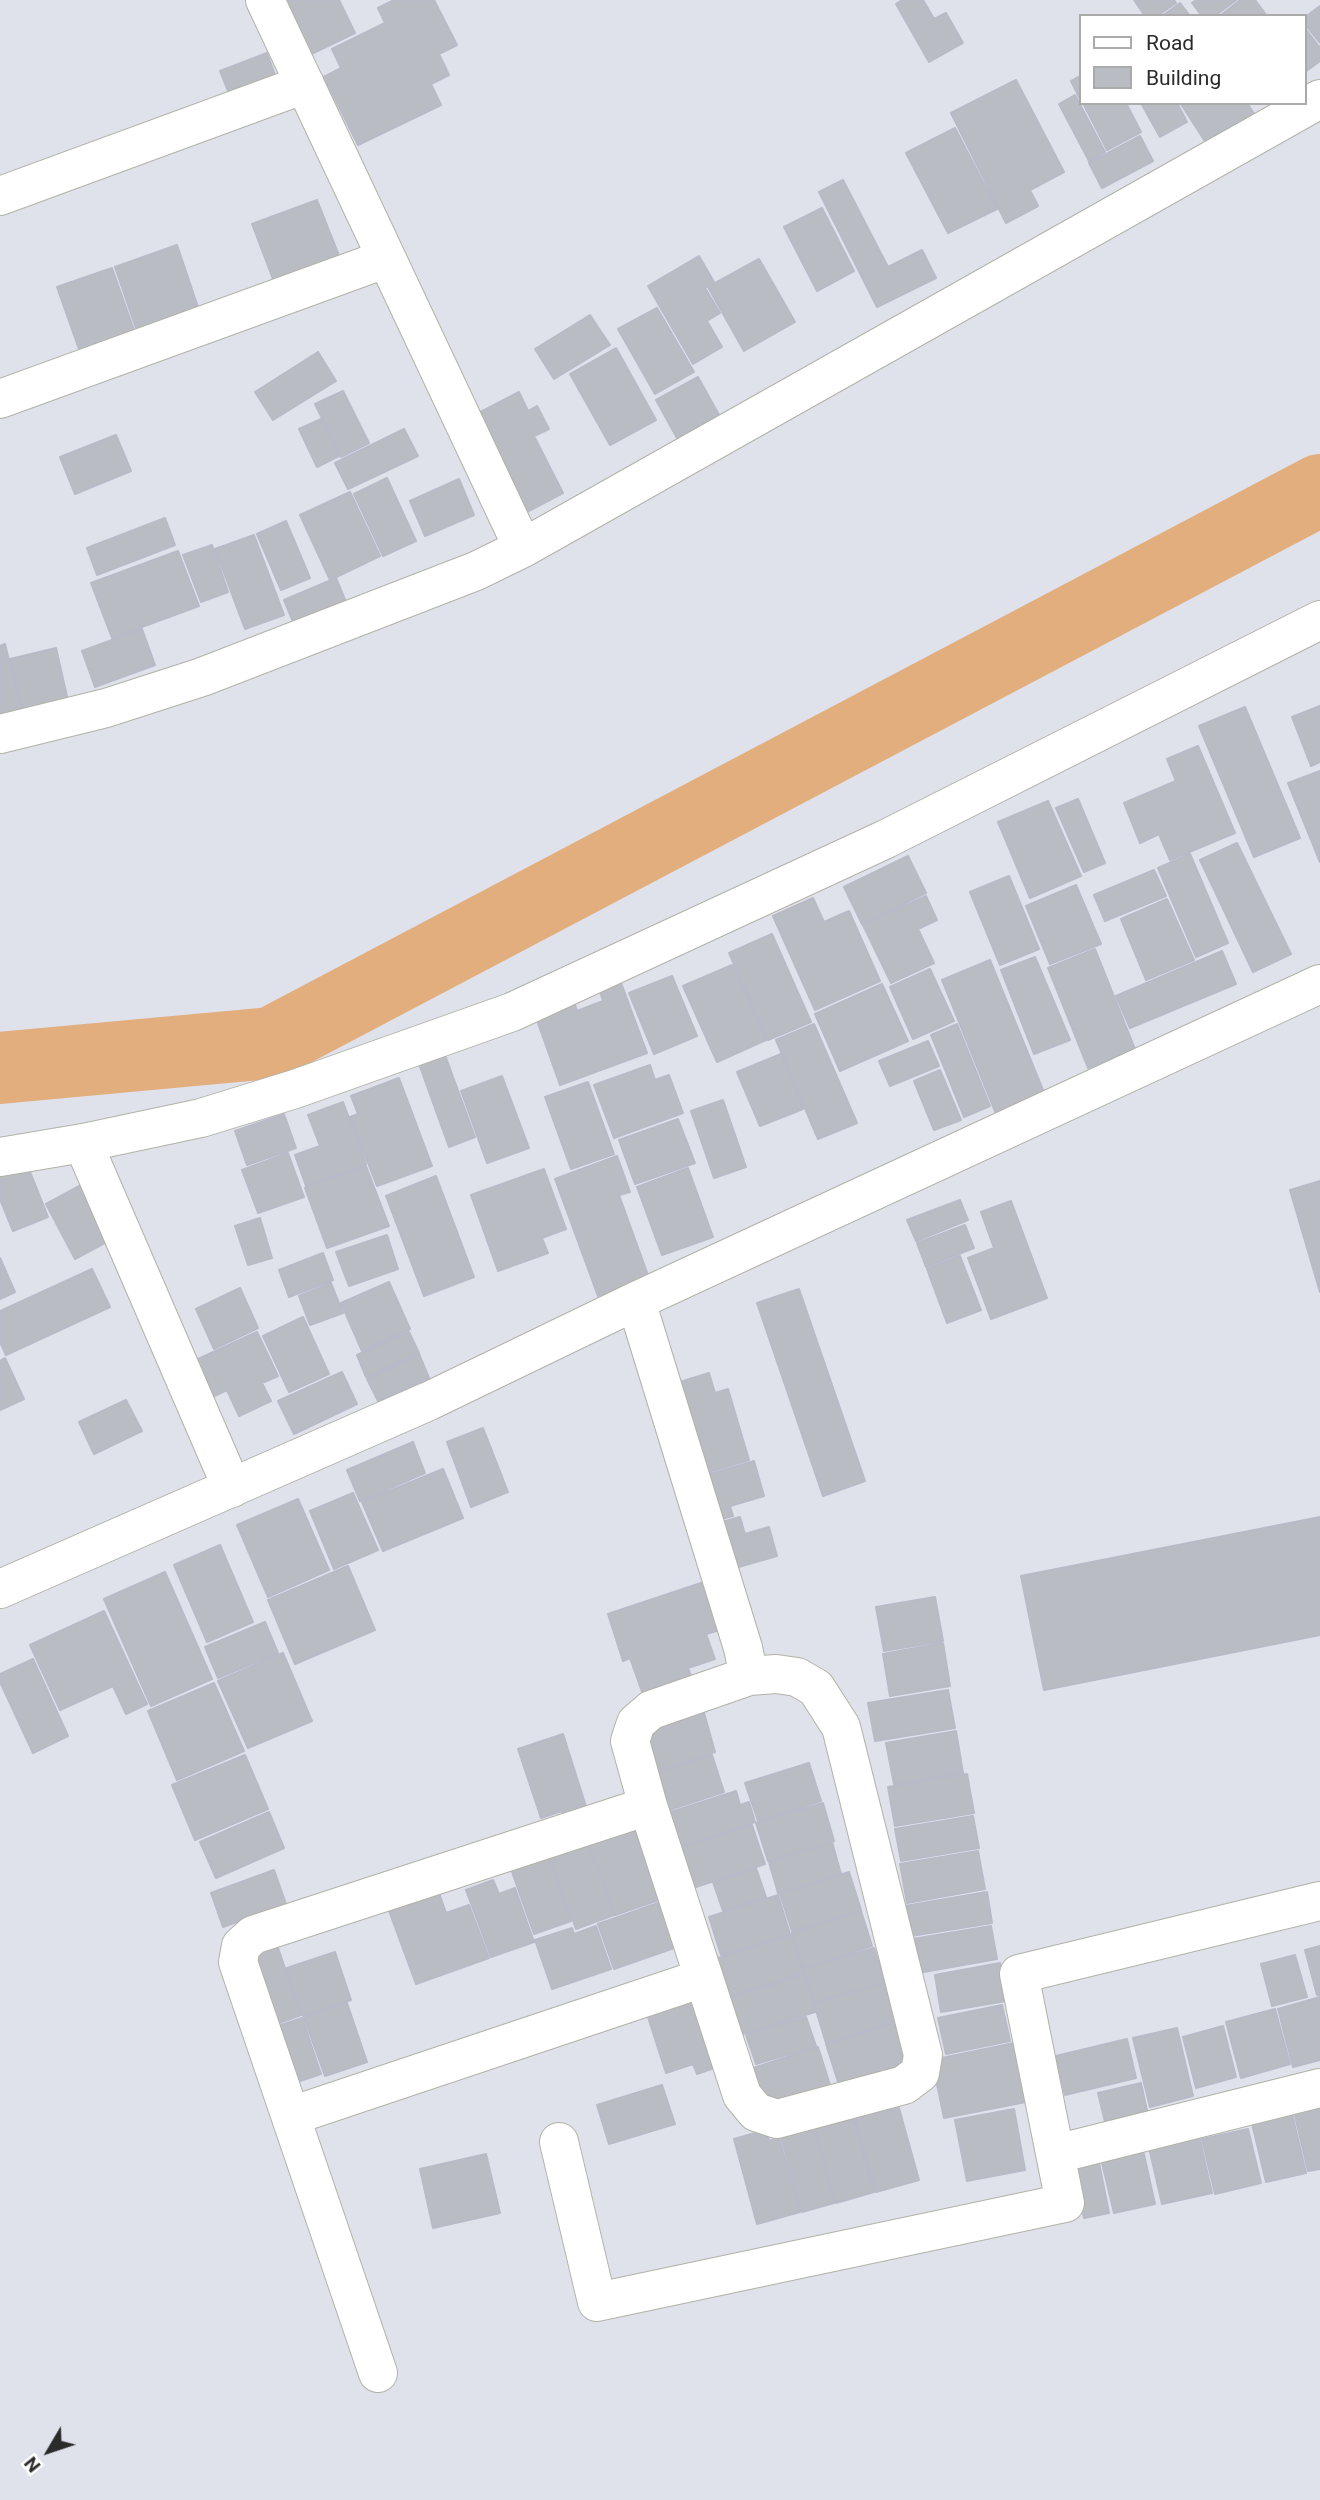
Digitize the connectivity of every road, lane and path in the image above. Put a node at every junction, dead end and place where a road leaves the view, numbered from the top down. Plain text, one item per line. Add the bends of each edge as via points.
1 (265, 0) edge
2 (305, 84) junction
3 (1320, 99) edge
4 (0, 196) edge
5 (385, 259) junction
6 (0, 399) edge
7 (523, 548) junction
8 (1320, 620) edge
9 (0, 734) edge
10 (1320, 984) edge
11 (83, 1143) junction
12 (0, 1157) edge
13 (636, 1301) junction
14 (232, 1488) junction
15 (0, 1589) edge
16 (749, 1676) junction
17 (648, 1806) junction
18 (1320, 1901) edge
19 (703, 1978) junction
20 (1320, 2088) edge
21 (291, 2116) junction
22 (559, 2141) dead end
23 (1056, 2154) junction
24 (379, 2373) dead end

1 - 2 street
2 - 4 street
2 - 5 street
3 - 7 street
5 - 6 street
5 - 7 street
7 - 9 street via 414,596 202,677 106,708
8 - 11 street via 886,839 512,1012 201,1118
10 - 13 street
11 - 12 street
11 - 14 street
13 - 14 street via 429,1401
13 - 16 street
14 - 15 street
16 - 17 street via 651,1710 636,1723 630,1741
16 - 19 street via 797,1677 816,1688 841,1727 923,2055 920,2073 904,2085 777,2119 765,2118 742,2095
17 - 19 street
17 - 21 street via 246,1939 239,1962
18 - 23 street via 1019,1974
19 - 21 street
20 - 23 street
21 - 24 street
22 - 23 street via 597,2302 1065,2203

